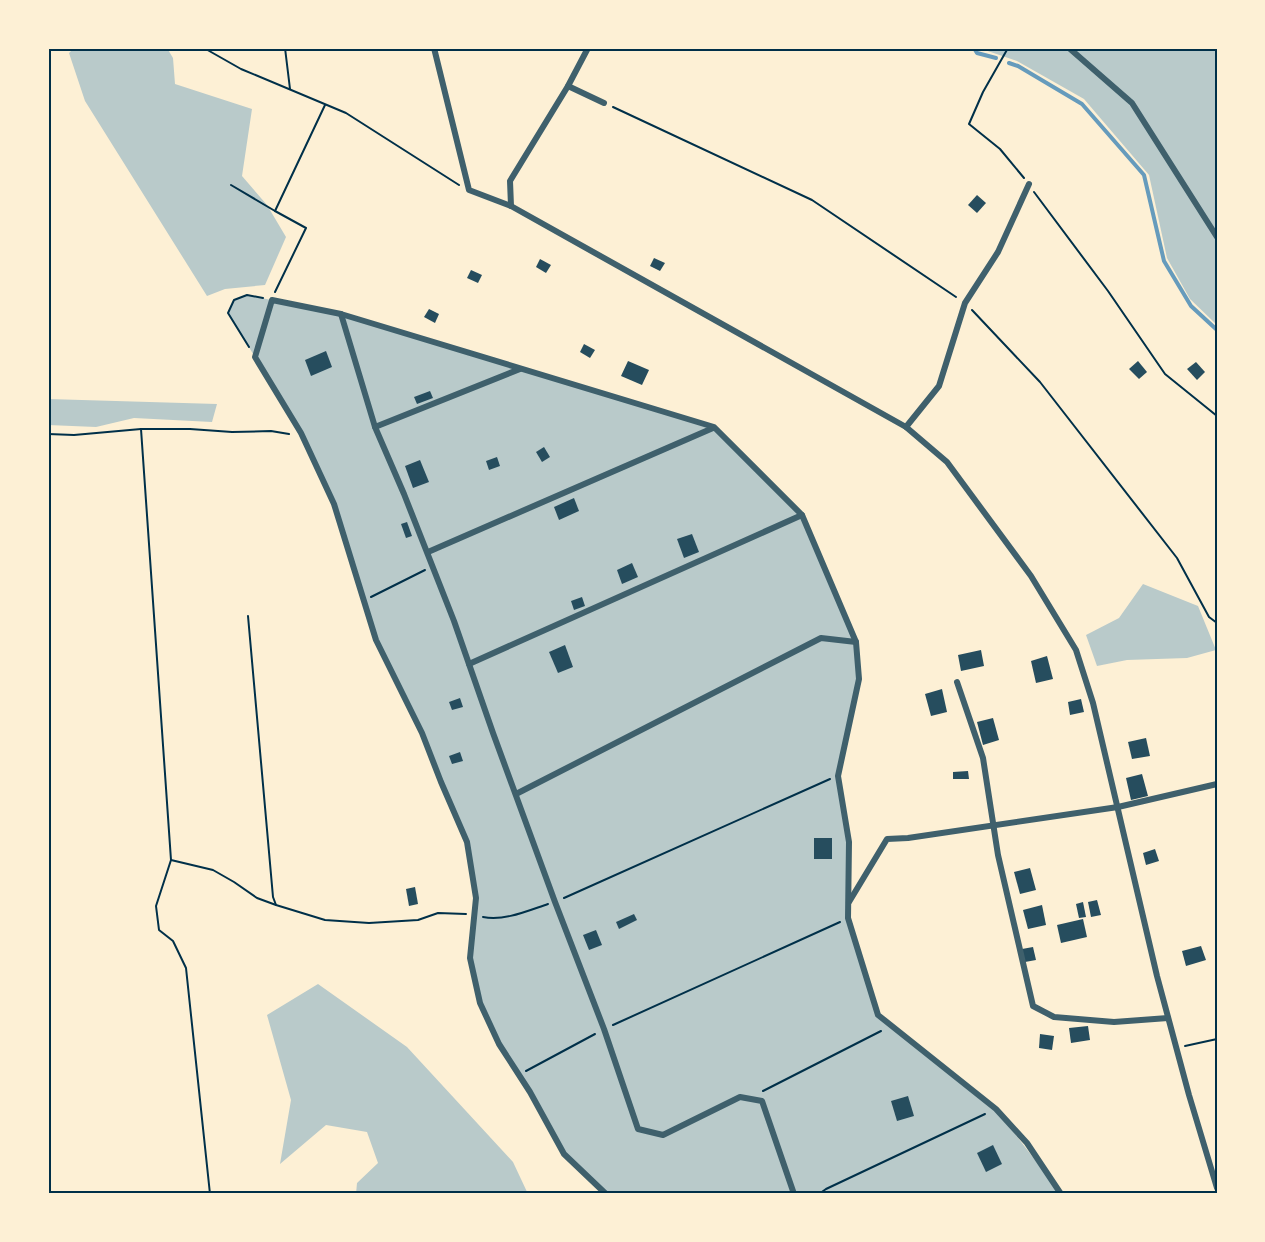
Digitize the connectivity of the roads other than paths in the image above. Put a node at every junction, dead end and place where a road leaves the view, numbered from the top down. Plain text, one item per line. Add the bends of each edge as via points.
1 (434, 48) edge
2 (588, 48) edge
3 (1069, 48) edge
4 (568, 86) junction
5 (604, 103) road end
6 (1029, 184) road end
7 (511, 206) junction
8 (1217, 237) edge
9 (341, 314) junction
10 (520, 368) junction
11 (375, 427) junction
12 (906, 427) junction
13 (714, 428) junction
14 (802, 515) junction
15 (428, 552) junction
16 (856, 642) junction
17 (469, 664) junction
18 (957, 682) dead end
19 (1217, 784) edge
20 (516, 794) junction
21 (1118, 807) junction
22 (994, 825) junction
23 (848, 903) junction
24 (1168, 1018) junction
25 (1217, 1188) edge
26 (606, 1194) edge
27 (794, 1194) edge
28 (1061, 1194) edge

1 - 7 street via 470,190
2 - 4 street
3 - 8 street via 1132,103
4 - 5 street
4 - 7 street via 510,181
6 - 12 street via 998,252 965,303 939,386
7 - 12 street
9 - 10 street
9 - 11 street
9 - 26 street via 272,300 255,357 301,433 334,504 376,640 422,733 466,842 476,898 470,958 480,1003 499,1044 564,1154
10 - 11 street
10 - 13 street
11 - 15 street
12 - 21 street via 947,462 1031,576 1076,650
13 - 14 street
13 - 15 street
14 - 16 street
14 - 17 street
15 - 17 street
16 - 20 street via 821,638
16 - 23 street via 860,679 838,776 849,842
17 - 20 street
18 - 22 street via 983,758
19 - 21 street
20 - 27 street via 638,1129 663,1135 740,1097 762,1101
21 - 22 street
21 - 24 street
22 - 23 street via 887,840
22 - 24 street via 1033,1006 1054,1017 1114,1022
23 - 28 street via 848,918 878,1015 996,1109 1027,1143
24 - 25 street

